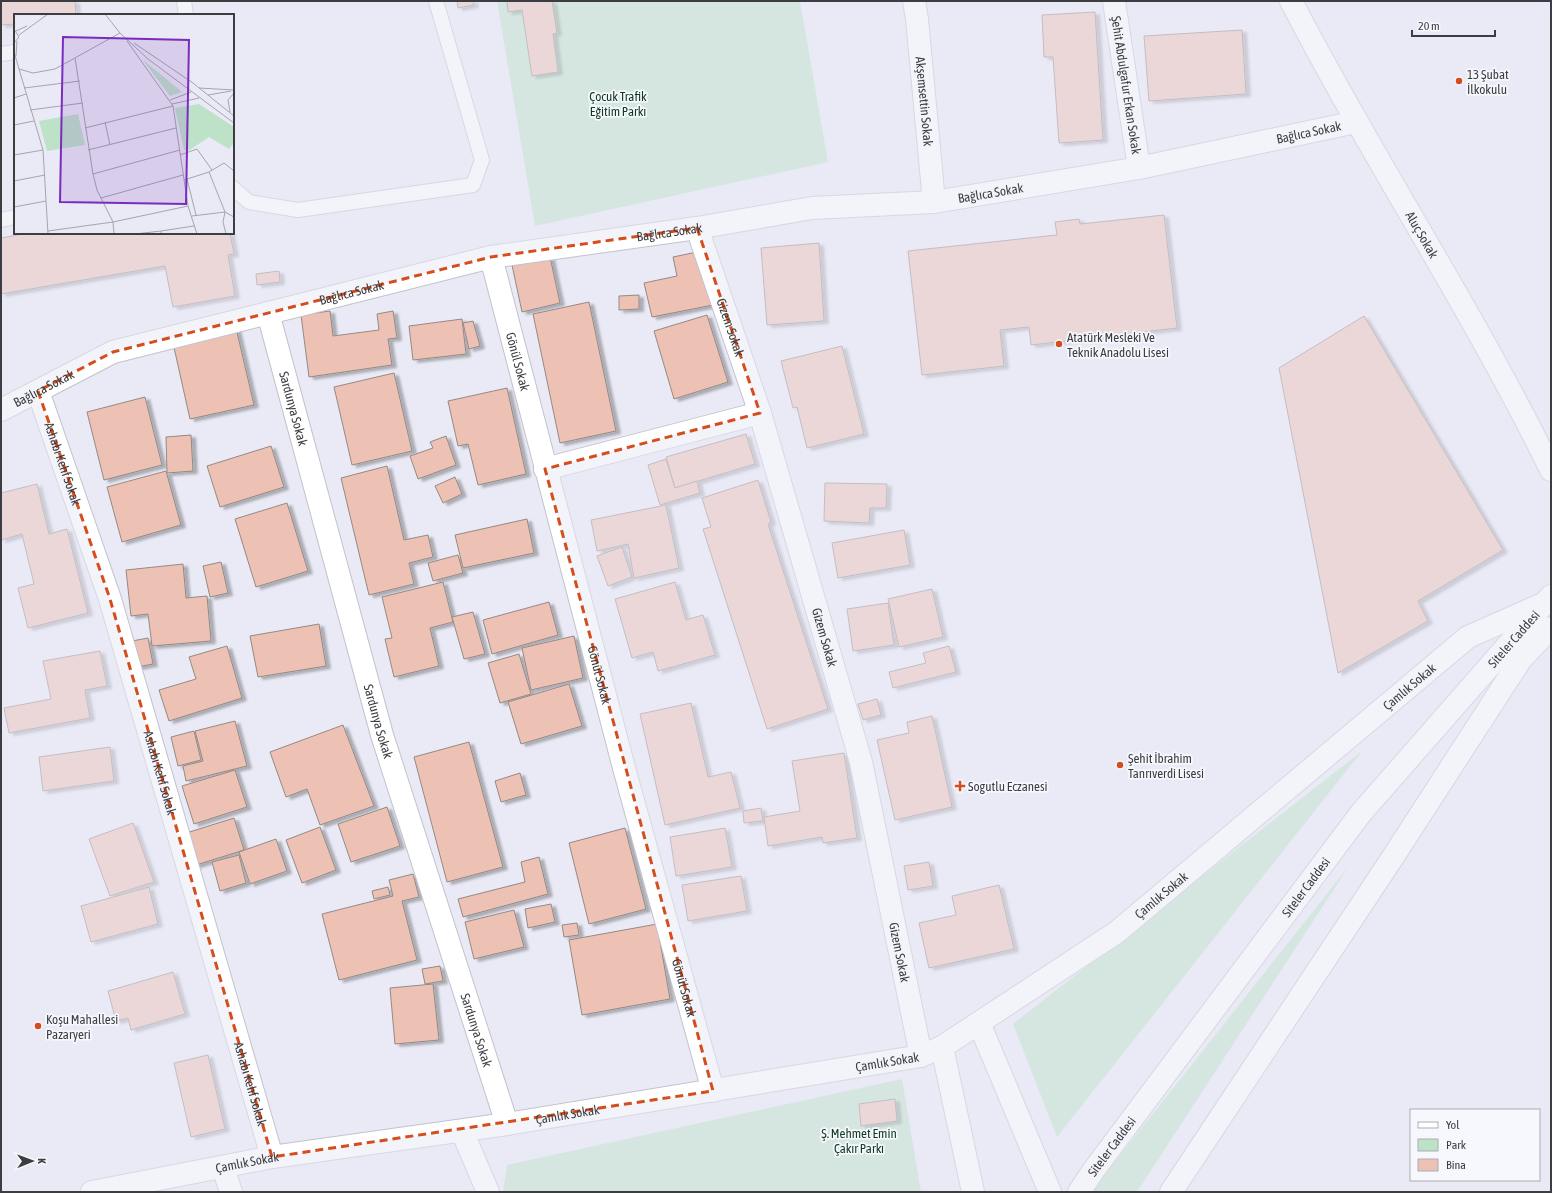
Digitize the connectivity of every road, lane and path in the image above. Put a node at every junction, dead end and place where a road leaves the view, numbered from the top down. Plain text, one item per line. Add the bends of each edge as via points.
1 (184, 1) edge
2 (436, 1) edge
3 (914, 1) edge
4 (1114, 1) edge
5 (1291, 1) edge
6 (186, 14) edge
7 (14, 52) edge
8 (1, 54) edge
9 (1356, 122) junction
10 (1139, 168) junction
11 (234, 189) edge
12 (934, 202) junction
13 (14, 217) edge
14 (1, 220) edge
15 (697, 228) junction
16 (492, 257) junction
17 (268, 312) junction
18 (38, 391) junction
19 (1, 410) edge
20 (760, 414) junction
21 (545, 469) junction
22 (1551, 470) edge
23 (1547, 600) edge
24 (1551, 628) edge
25 (979, 1023) junction
26 (942, 1047) junction
27 (921, 1056) junction
28 (714, 1091) junction
29 (507, 1124) junction
30 (462, 1131) junction
31 (272, 1157) junction
32 (223, 1167) junction
33 (92, 1192) edge
34 (231, 1192) edge
35 (488, 1192) edge
36 (973, 1192) edge
37 (1050, 1192) edge
38 (1079, 1192) edge
39 (1171, 1192) edge

1 - 6 lane
2 - 11 lane via 482,160 473,185 298,210 249,202
3 - 12 street, Akşemsettin Sokak via 918,19
4 - 10 street, Şehit Abdulgafur Erkan Sokak
5 - 9 street, Aluç Sokak
7 - 8 lane
9 - 10 street, Bağlıca Sokak
9 - 22 street, Aluç Sokak via 1519,404
10 - 12 street, Bağlıca Sokak
12 - 15 street, Bağlıca Sokak via 812,208
13 - 14 lane
15 - 16 street, Bağlıca Sokak
15 - 20 street, Gizem Sokak
16 - 17 street, Bağlıca Sokak
16 - 21 street, Gönül Sokak
17 - 18 street, Bağlıca Sokak via 113,352
17 - 29 street, Sardunya Sokak via 382,735
18 - 19 street, Bağlıca Sokak
18 - 31 street, Ashabı Kehf Sokak via 110,599
20 - 21 street
20 - 27 street, Gizem Sokak via 861,762
21 - 28 street, Gönül Sokak via 624,768
23 - 25 street, Çamlık Sokak via 1468,637 1117,932
23 - 38 street, Siteler Caddesi via 1361,813
24 - 39 street, Siteler Caddesi via 1521,659
25 - 26 street, Çamlık Sokak
25 - 37 street
26 - 27 street, Çamlık Sokak
26 - 36 street
27 - 28 street, Çamlık Sokak
28 - 29 street, Çamlık Sokak
29 - 30 street, Çamlık Sokak
30 - 31 street, Çamlık Sokak
30 - 35 street
31 - 32 street, Çamlık Sokak
32 - 33 street, Çamlık Sokak
32 - 34 street

